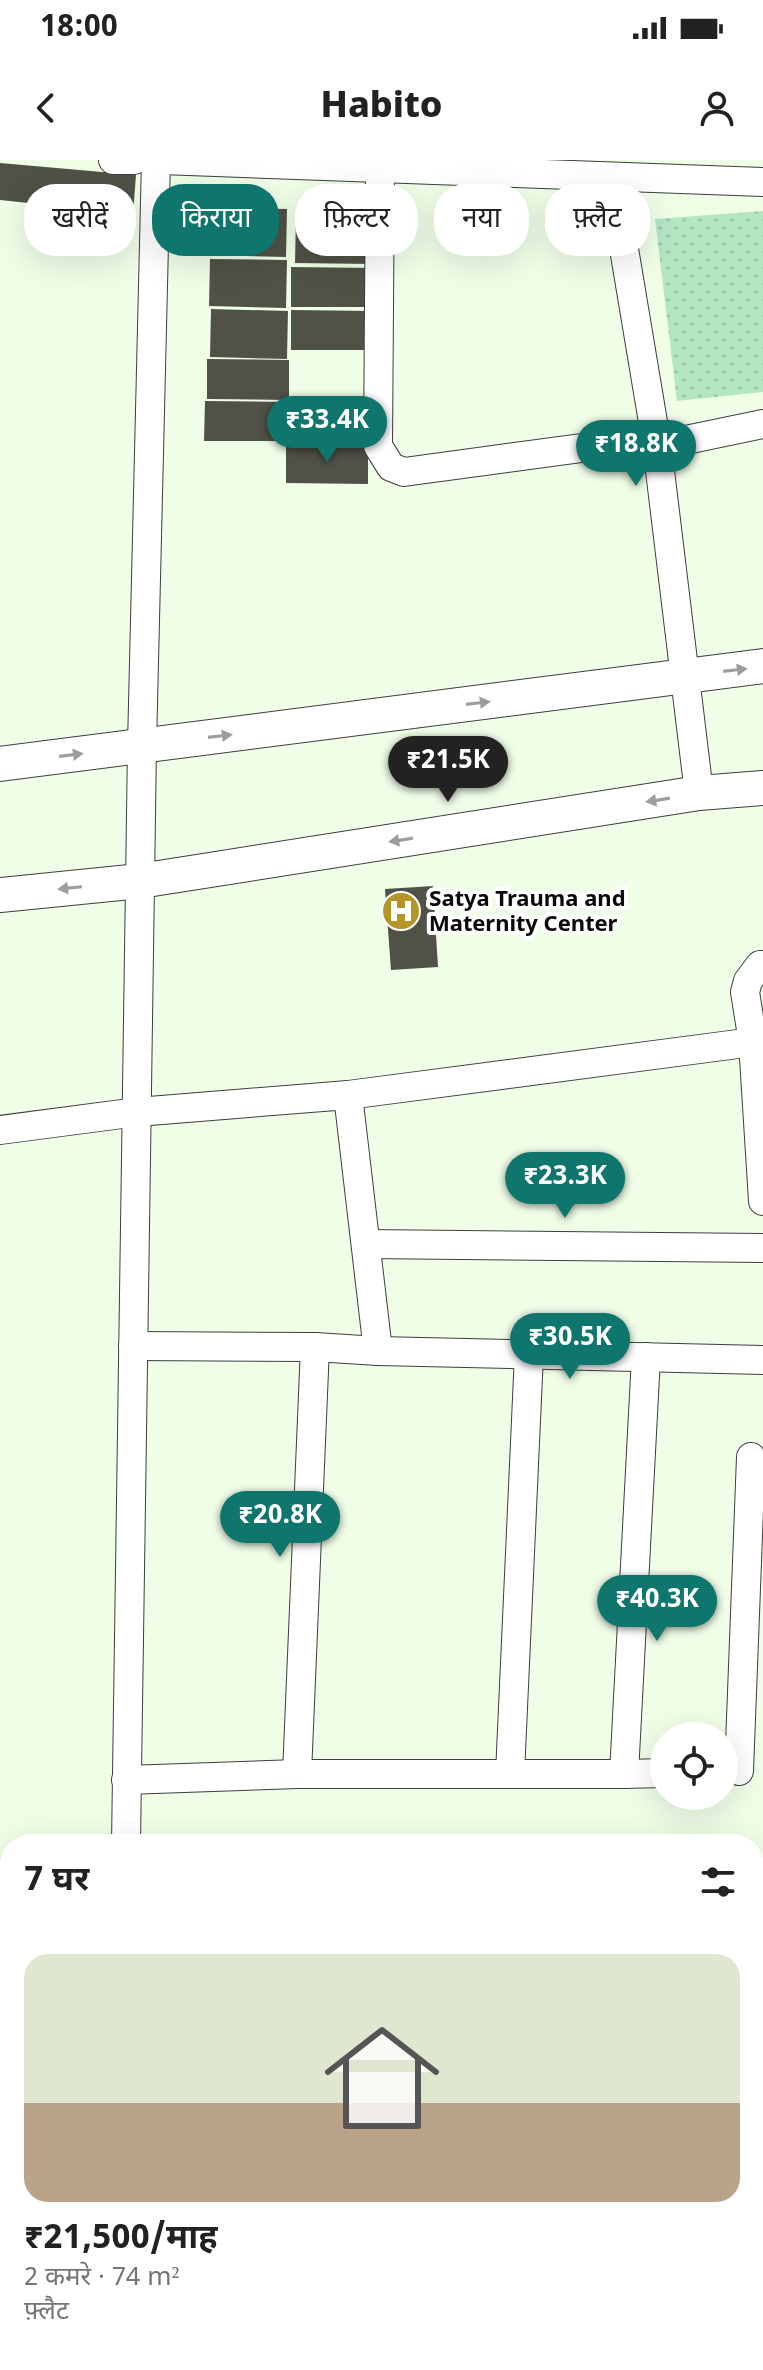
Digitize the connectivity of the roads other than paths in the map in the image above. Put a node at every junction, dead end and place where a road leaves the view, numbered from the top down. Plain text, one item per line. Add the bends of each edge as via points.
1 (113, 160) edge
2 (134, 160) edge
3 (158, 160) edge
4 (380, 168) junction
5 (761, 174) edge
6 (612, 177) junction
7 (763, 424) edge
8 (657, 442) junction
9 (763, 666) edge
10 (685, 676) junction
11 (142, 746) junction
12 (0, 764) edge
13 (763, 788) edge
14 (699, 793) junction
15 (140, 881) junction
16 (0, 895) edge
17 (763, 965) edge
18 (753, 1042) junction
19 (348, 1095) junction
20 (137, 1112) junction
21 (0, 1130) edge
22 (763, 1201) edge
23 (366, 1244) junction
24 (763, 1248) edge
25 (133, 1346) junction
26 (315, 1347) junction
27 (378, 1351) junction
28 (529, 1354) junction
29 (646, 1357) junction
30 (763, 1360) edge
31 (751, 1457) dead end
32 (754, 1591) edge
33 (742, 1771) edge
34 (650, 1773) edge
35 (297, 1774) junction
36 (510, 1774) junction
37 (624, 1774) junction
38 (126, 1780) junction
39 (126, 1834) edge

1 - 2 street
3 - 4 street
3 - 11 street
4 - 6 street
4 - 8 street via 380,468 404,472
5 - 6 street
6 - 8 street
7 - 8 street
8 - 10 street
10 -> 9 street
11 -> 10 street
10 - 14 street
12 -> 11 street
11 - 15 street
13 - 14 street
14 -> 15 street
15 -> 16 street
15 - 20 street
17 - 18 street via 745,992
18 - 19 street
18 - 22 street
19 - 20 street
19 - 23 street
20 - 21 street
20 - 25 street
23 - 24 street
23 - 27 street
25 - 26 street
25 - 38 street
26 - 27 street
26 - 35 street
27 - 28 street
28 - 29 street
28 - 36 street
29 - 30 street
29 - 37 street
31 - 32 street
32 - 33 street
34 - 37 street
35 - 36 street
35 - 38 street
36 - 37 street
38 - 39 street

